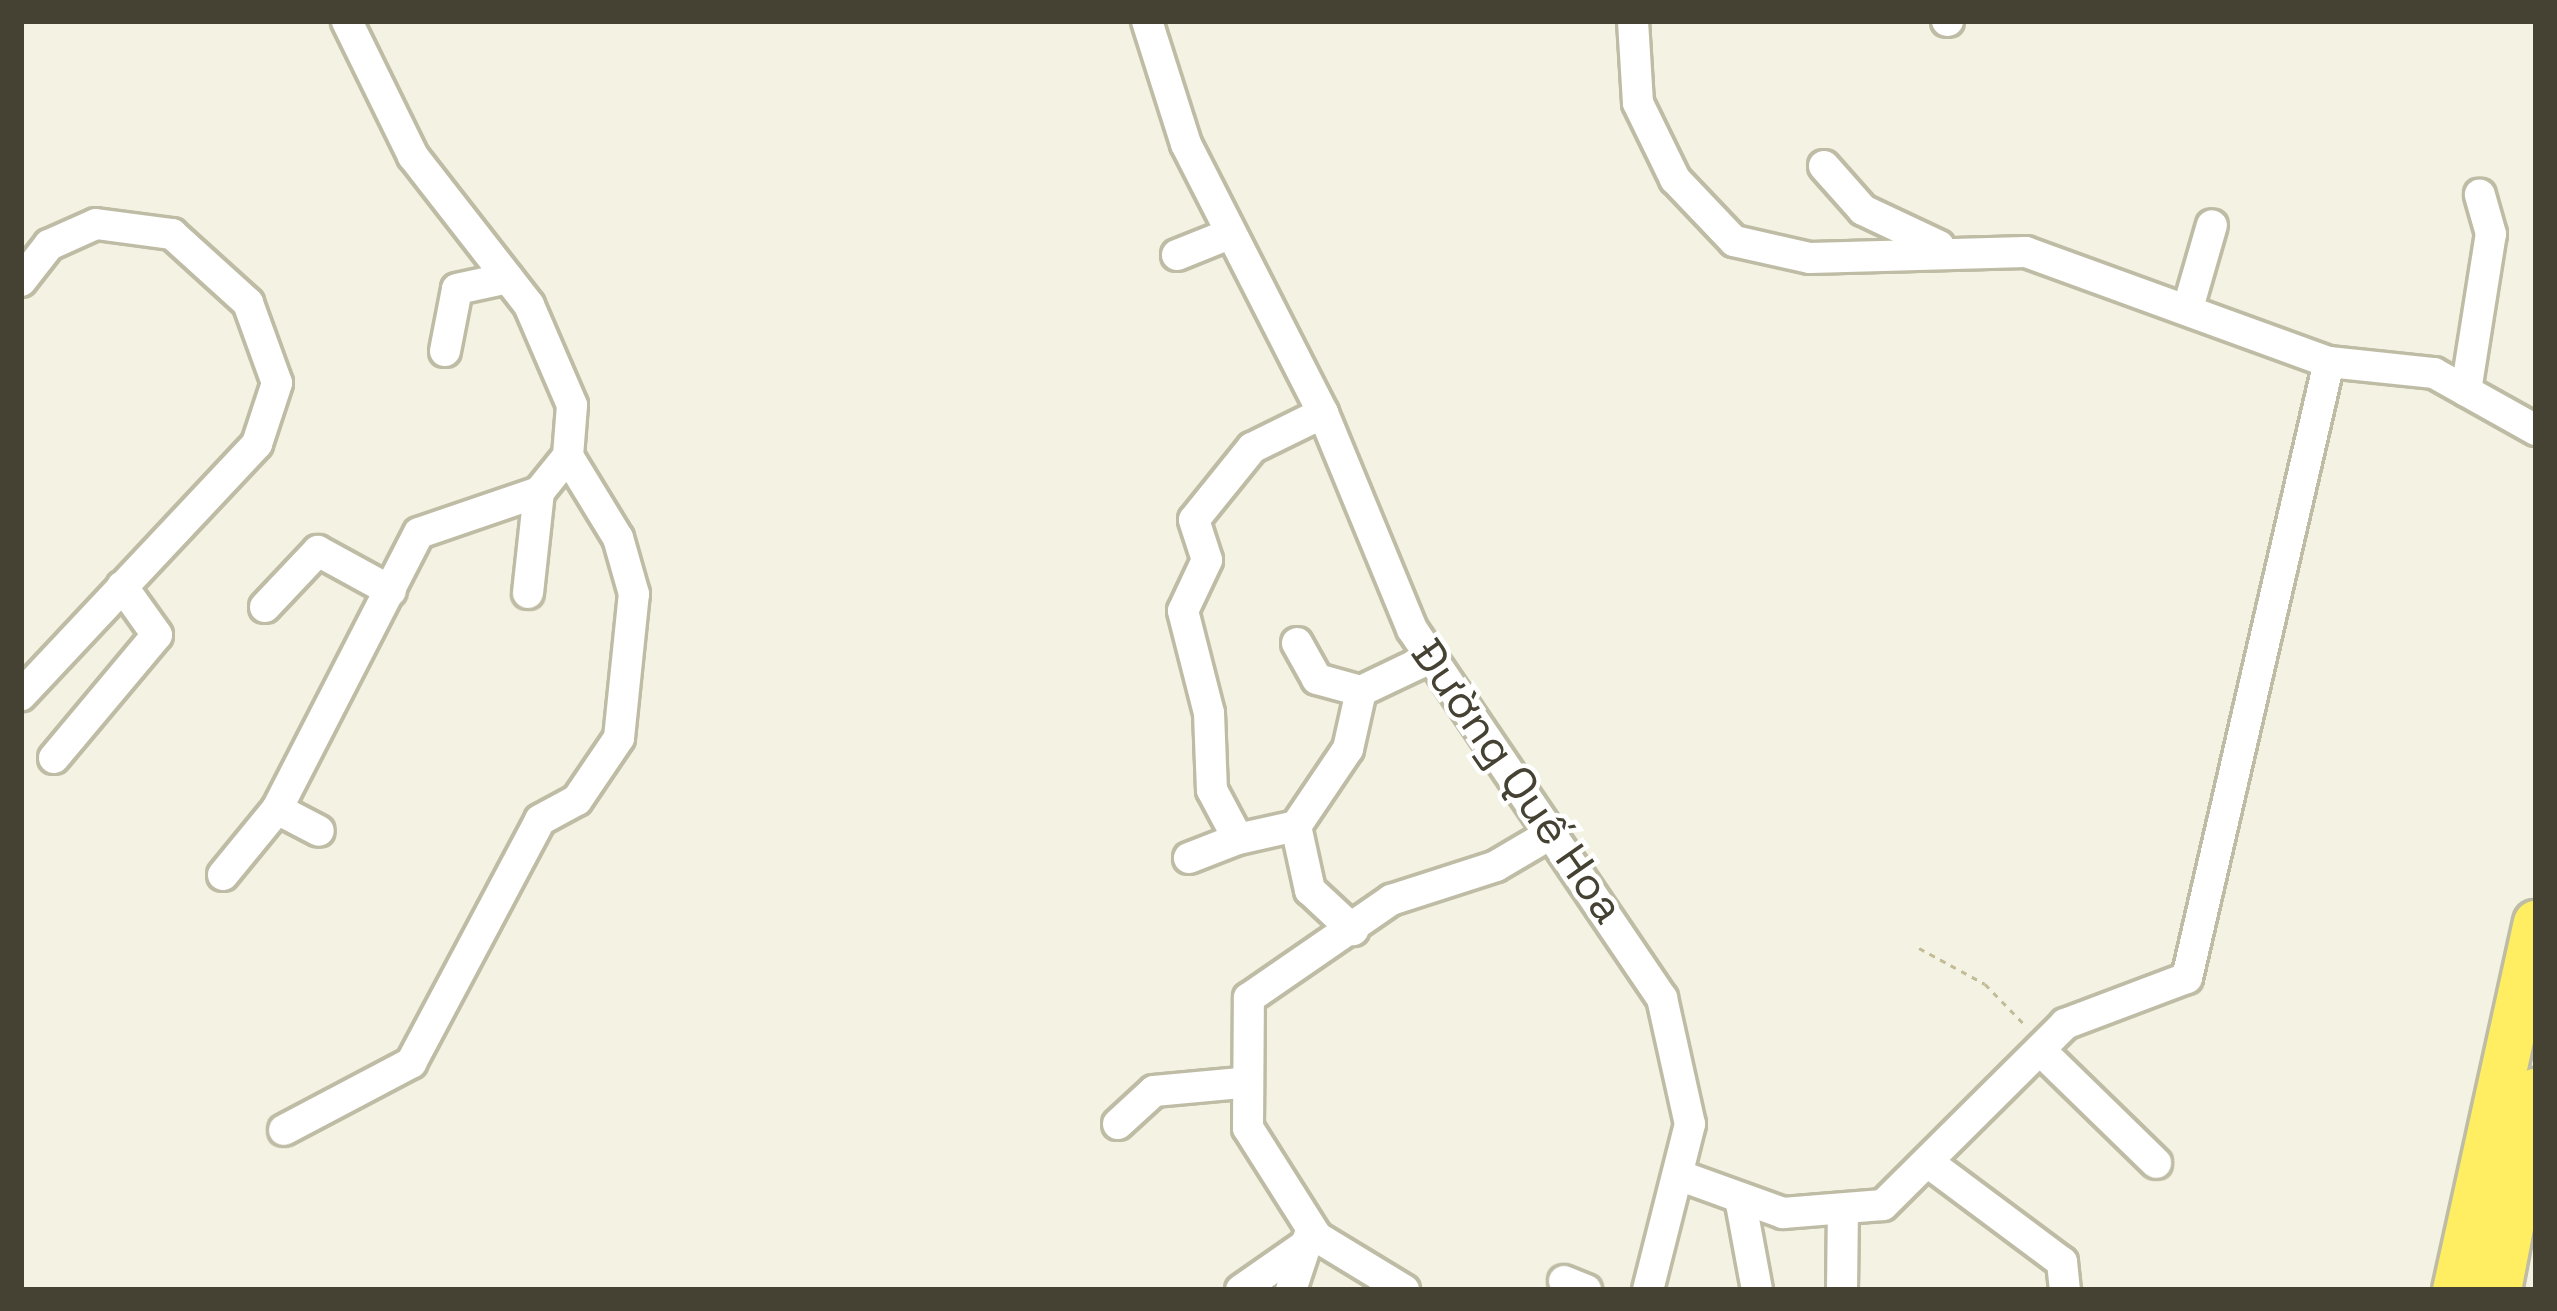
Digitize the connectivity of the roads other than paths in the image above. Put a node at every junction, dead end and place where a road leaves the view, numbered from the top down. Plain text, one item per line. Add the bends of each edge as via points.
1 (347, 21) edge
2 (1147, 21) edge
3 (1633, 21) edge
4 (1824, 166) dead end
5 (2480, 195) dead end
6 (2212, 225) dead end
7 (1227, 235) junction
8 (1951, 250) junction
9 (1177, 255) dead end
10 (508, 278) junction
11 (21, 280) edge
12 (2188, 308) junction
13 (445, 352) dead end
14 (2329, 362) junction
15 (2466, 391) junction
16 (1323, 413) junction
17 (2536, 430) edge
18 (568, 456) junction
19 (538, 501) junction
20 (122, 586) junction
21 (392, 590) junction
22 (528, 593) dead end
23 (265, 607) dead end
24 (1297, 643) dead end
25 (1428, 659) junction
26 (1361, 691) junction
27 (21, 694) edge
28 (54, 758) dead end
29 (277, 809) junction
30 (1296, 826) junction
31 (319, 831) dead end
32 (1552, 833) junction
33 (1238, 839) junction
34 (1189, 858) dead end
35 (224, 875) dead end
36 (2536, 922) edge
37 (1353, 930) junction
38 (2043, 1047) junction
39 (1240, 1083) junction
40 (2536, 1091) edge
41 (1118, 1124) dead end
42 (284, 1130) dead end
43 (1929, 1163) junction
44 (2156, 1163) dead end
45 (1681, 1176) junction
46 (1740, 1198) junction
47 (1843, 1213) junction
48 (1312, 1238) junction
49 (1241, 1290) edge
50 (1292, 1290) edge
51 (1403, 1290) edge
52 (1648, 1290) edge
53 (1757, 1290) edge
54 (1842, 1290) edge
55 (2065, 1290) edge
56 (2456, 1290) edge
57 (2498, 1290) edge

1 - 10 street via 413,156
2 - 7 street, Đường Quế Hoa
3 - 8 street via 1638,103 1675,179 1734,241 1810,258
4 - 8 street via 1863,210
5 - 15 street via 2491,234
6 - 12 street
7 - 9 street
7 - 16 street, Đường Quế Hoa
8 - 12 street via 2026,252
10 - 13 street via 458,289
10 - 18 street via 572,405
11 - 20 street via 67,235 119,220 145,225 230,279 263,331 277,383 257,444
12 - 14 street
14 - 15 street via 2411,368
14 - 38 street via 2194,964 2176,988 2085,1013
15 - 17 street
16 - 25 street, Đường Quế Hoa
16 - 33 street via 1252,448 1199,504 1207,560 1184,611 1209,713 1196,767
18 - 19 street
18 - 42 street via 619,538 634,594 620,738 577,800 540,820 411,1063
19 - 21 street via 425,526
19 - 22 street
20 - 27 street
20 - 28 street via 157,635
21 - 23 street via 318,551
21 - 29 street
24 - 26 street via 1317,679
25 - 26 street
25 - 32 street, Đường Quế Hoa
26 - 30 street via 1348,749
29 - 31 street
29 - 35 street
30 - 33 street
30 - 37 street via 1310,890
32 - 37 street via 1496,866 1408,891
32 - 45 street, Đường Quế Hoa via 1662,998 1690,1124
33 - 34 street
36 - 56 highway
37 - 39 street via 1256,989
38 - 43 street
38 - 44 street
39 - 41 street via 1154,1091
39 - 48 street via 1265,1165
40 - 57 highway
43 - 47 street via 1882,1204
43 - 55 street via 2062,1262
45 - 46 street
45 - 52 street, Đường Quế Hoa
46 - 47 street via 1784,1213
46 - 53 street
47 - 54 street
48 - 49 street
48 - 50 street
48 - 51 street

